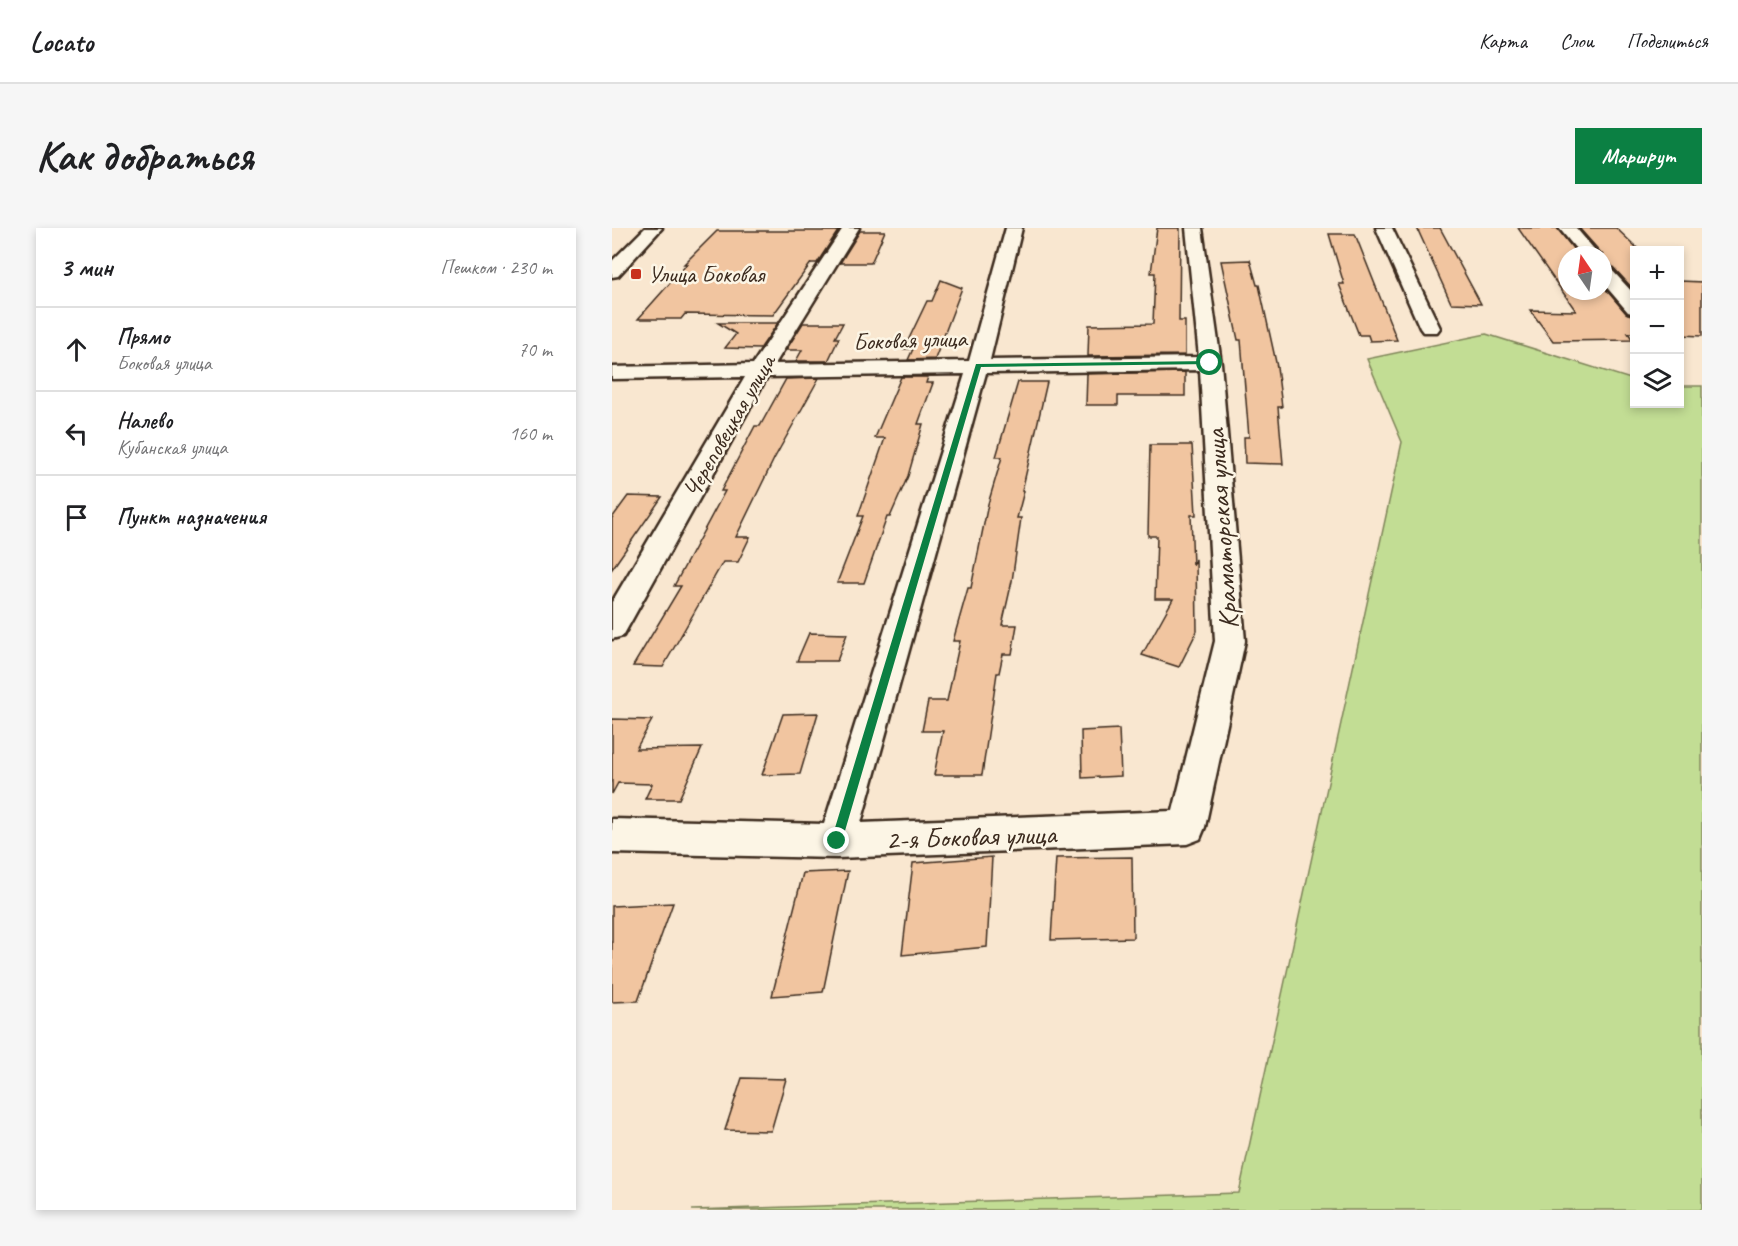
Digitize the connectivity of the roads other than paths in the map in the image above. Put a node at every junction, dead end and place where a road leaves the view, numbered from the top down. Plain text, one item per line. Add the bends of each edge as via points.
1 (654, 228) edge
2 (851, 228) edge
3 (1014, 228) edge
4 (1194, 228) edge
5 (1384, 228) edge
6 (1567, 228) edge
7 (1582, 246) edge
8 (612, 272) edge
9 (1612, 281) edge
10 (1630, 302) edge
11 (1431, 328) dead end
12 (1210, 363) junction
13 (978, 365) junction
14 (759, 372) junction
15 (612, 373) edge
16 (612, 628) edge
17 (1187, 827) joint
18 (612, 836) edge
19 (837, 841) junction

1 - 8 street
2 - 14 street, Череповецкая улица
3 - 13 street
4 - 12 street, Краматорская улица
5 - 11 street
6 - 7 street
9 - 10 street
12 - 13 street, Боковая улица
12 - 17 street, Краматорская улица via 1230,641
13 - 14 street, Боковая улица
13 - 19 street
14 - 15 street, Боковая улица
14 - 16 street, Череповецкая улица
17 - 19 street, 2-я Боковая улица
18 - 19 street, 2-я Боковая улица

